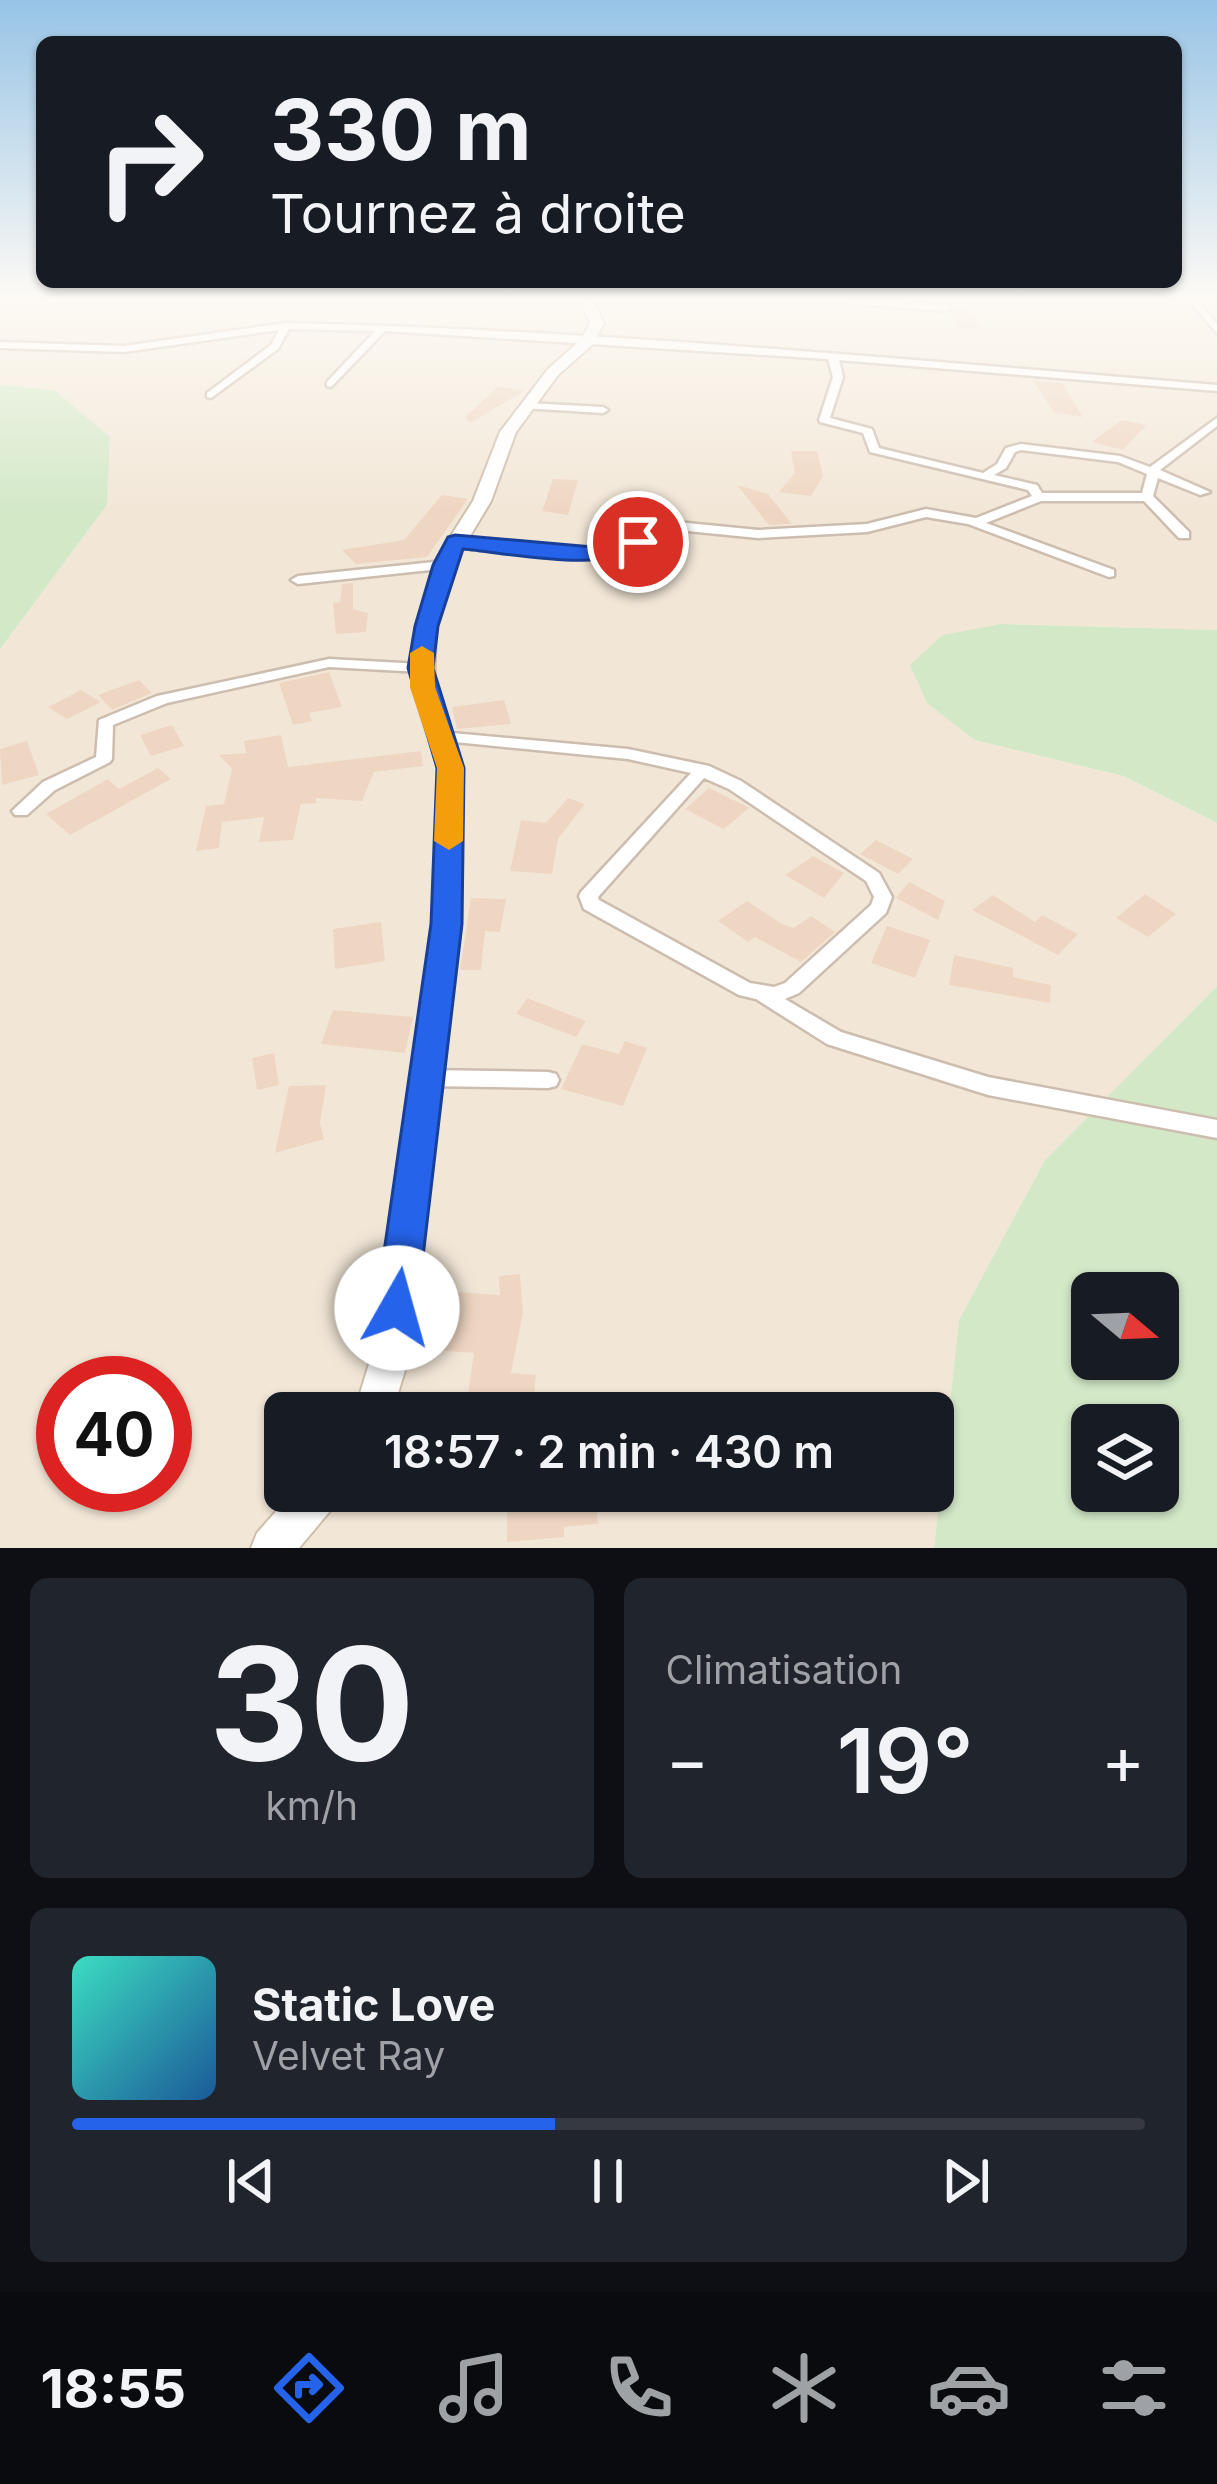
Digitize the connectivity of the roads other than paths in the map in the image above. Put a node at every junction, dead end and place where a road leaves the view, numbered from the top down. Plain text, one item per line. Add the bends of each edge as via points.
1 (249, 366) edge
2 (347, 366) edge
3 (560, 366) edge
4 (835, 366) edge
5 (949, 366) edge
6 (331, 384) dead end
7 (1213, 385) edge
8 (211, 395) dead end
9 (1217, 398) edge
10 (527, 406) junction
11 (603, 410) dead end
12 (1217, 421) edge
13 (1154, 469) junction
14 (988, 474) junction
15 (1204, 492) dead end
16 (1038, 497) junction
17 (1147, 497) junction
18 (973, 521) junction
19 (1184, 535) dead end
20 (450, 553) junction
21 (1109, 573) dead end
22 (298, 580) dead end
23 (421, 668) junction
24 (441, 736) junction
25 (703, 770) junction
26 (21, 811) dead end
27 (763, 995) junction
28 (427, 1078) junction
29 (548, 1080) dead end
30 (1217, 1129) edge
31 (379, 1392) edge
32 (303, 1512) edge
33 (272, 1548) edge

1 - 8 street
2 - 6 street
3 - 10 street
4 - 14 street via 824,420 868,431 874,450
5 - 7 street
7 - 9 street
10 - 11 street
10 - 20 street
12 - 13 street
13 - 14 street via 1021,447
13 - 15 street
13 - 17 street
14 - 16 street via 1034,488
16 - 17 street
16 - 18 street
17 - 19 street
18 - 20 street via 926,513 867,528 758,534 658,526 629,547 593,554
18 - 21 street
20 - 22 street
20 - 23 street
23 - 24 street
23 - 26 street via 329,663 146,704 105,723 104,759 49,786
24 - 25 street
24 - 28 street via 450,768 447,924
25 - 27 street via 588,896
25 - 27 street via 873,877 884,897 792,988
27 - 30 street via 834,1038 988,1086
28 - 29 street
28 - 31 street
32 - 33 street

